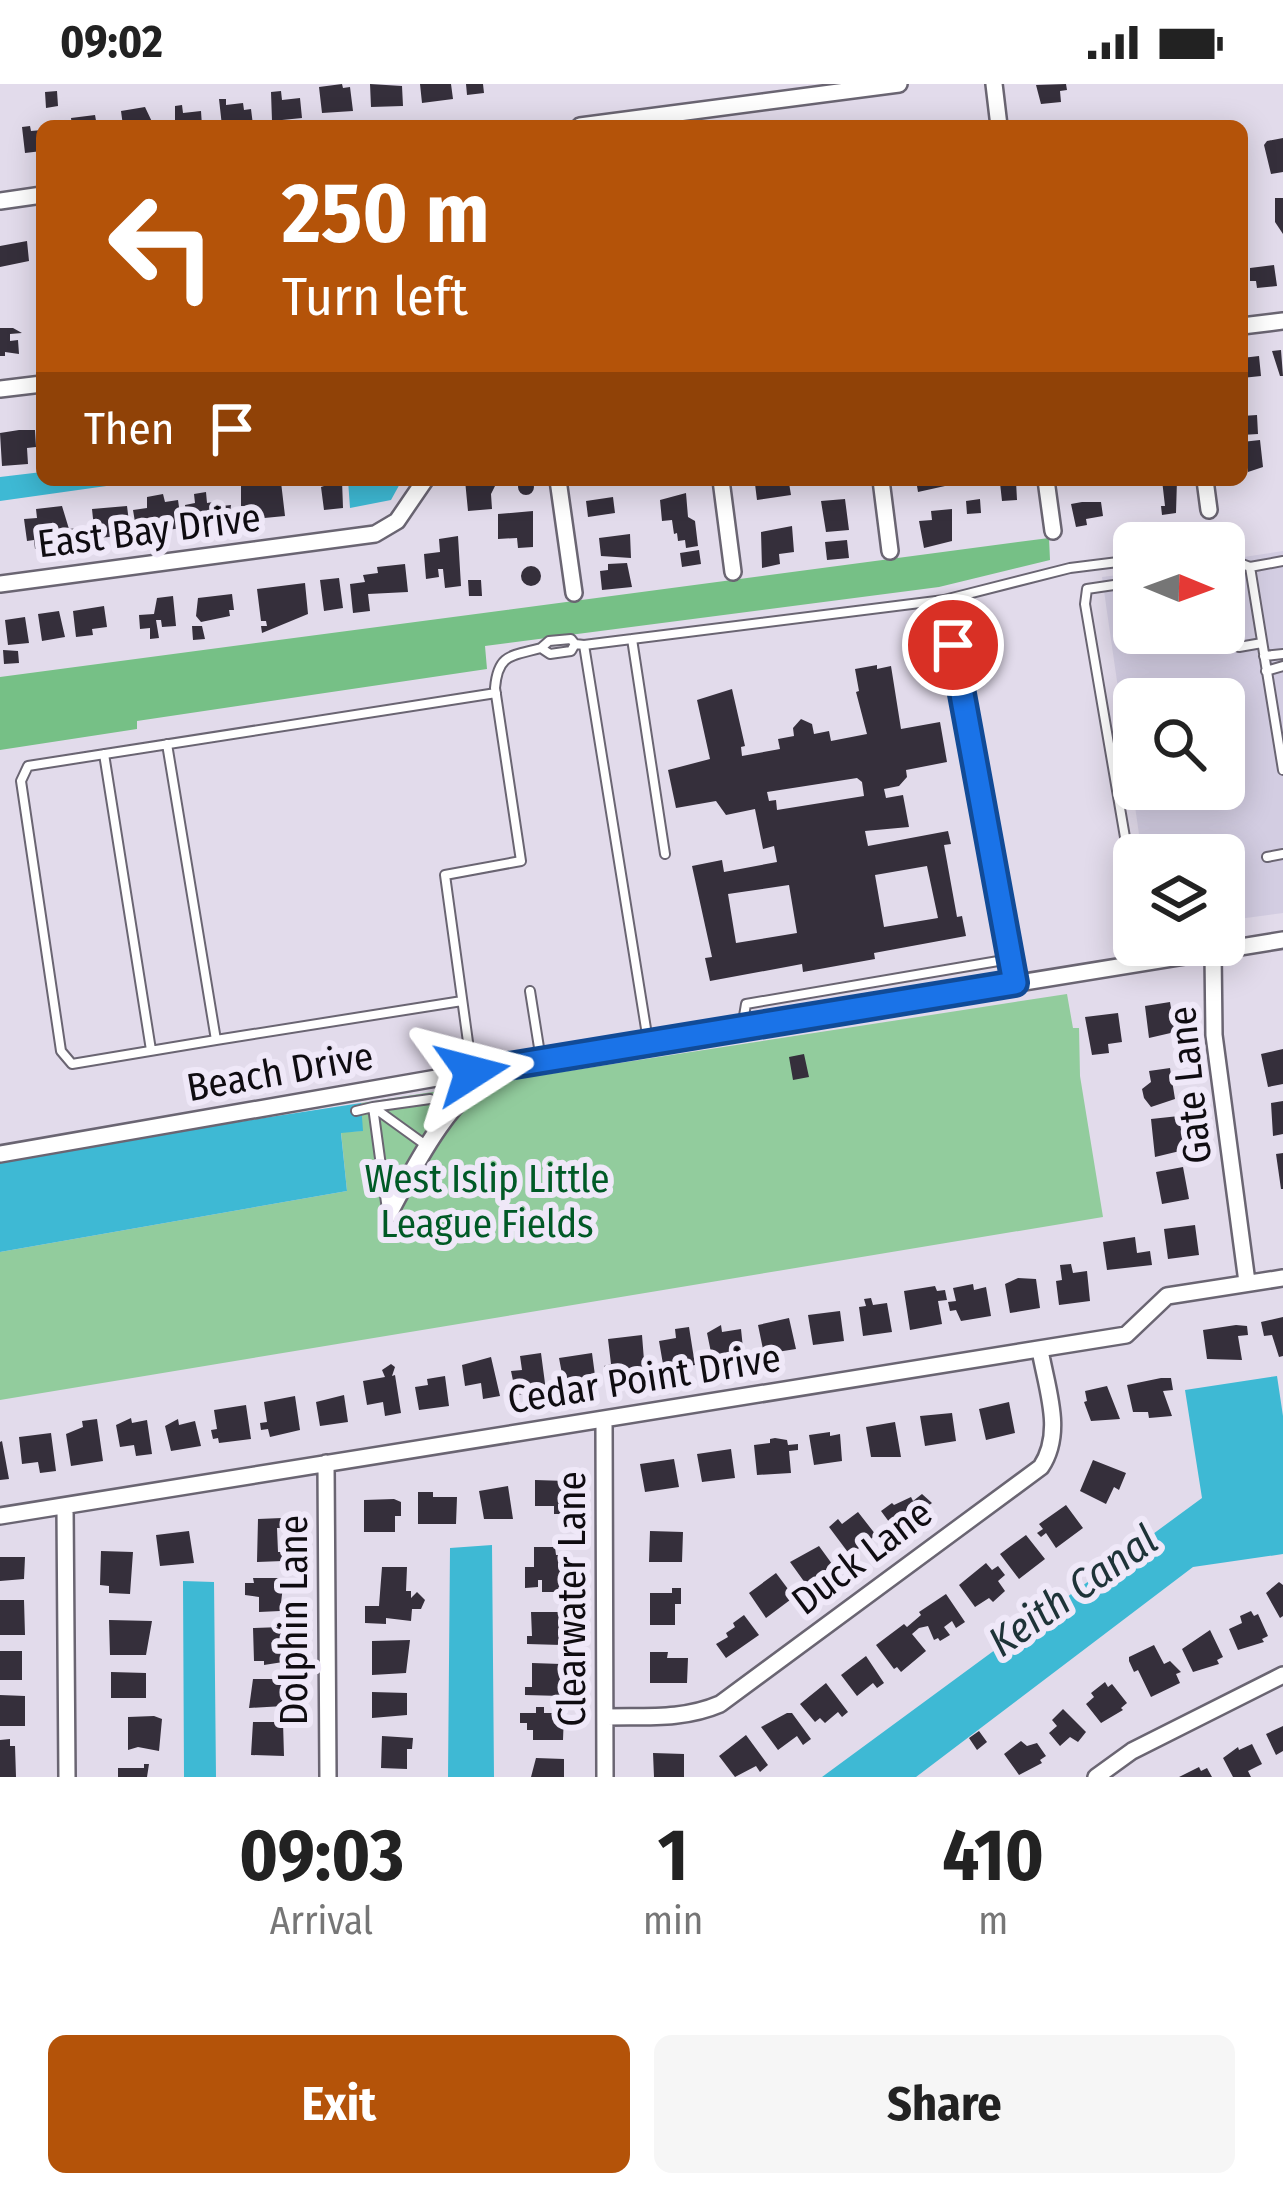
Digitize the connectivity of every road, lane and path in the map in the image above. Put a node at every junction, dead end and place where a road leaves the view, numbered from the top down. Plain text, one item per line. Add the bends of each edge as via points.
1 (898, 84) edge
2 (994, 84) edge
3 (680, 119) edge
4 (998, 120) edge
5 (36, 196) edge
6 (0, 201) edge
7 (1283, 321) edge
8 (1248, 325) edge
9 (36, 385) edge
10 (0, 389) edge
11 (421, 486) edge
12 (559, 486) edge
13 (722, 486) edge
14 (882, 486) edge
15 (1047, 486) edge
16 (1206, 486) edge
17 (1209, 510) dead end
18 (1053, 530) dead end
19 (890, 551) dead end
20 (1283, 561) edge
21 (1113, 563) edge
22 (1245, 564) edge
23 (1250, 566) junction
24 (733, 572) dead end
25 (0, 584) edge
26 (1113, 585) edge
27 (574, 593) dead end
28 (944, 600) junction
29 (632, 639) junction
30 (1262, 643) junction
31 (579, 645) junction
32 (1245, 645) edge
33 (1283, 653) edge
34 (1264, 656) junction
35 (1283, 666) edge
36 (1266, 671) junction
37 (496, 693) junction
38 (166, 744) junction
39 (104, 754) junction
40 (1283, 770) edge
41 (1124, 834) edge
42 (665, 854) dead end
43 (1283, 854) edge
44 (1267, 857) dead end
45 (1283, 940) edge
46 (1245, 947) edge
47 (1010, 959) junction
48 (1124, 966) edge
49 (1214, 966) edge
50 (1015, 983) junction
51 (530, 991) dead end
52 (462, 1001) junction
53 (742, 1028) junction
54 (216, 1040) junction
55 (649, 1043) junction
56 (151, 1050) junction
57 (541, 1062) junction
58 (473, 1080) junction
59 (430, 1099) dead end
60 (373, 1107) junction
61 (356, 1111) dead end
62 (429, 1147) junction
63 (0, 1154) edge
64 (388, 1216) joint
65 (1283, 1278) edge
66 (1247, 1282) junction
67 (1040, 1350) junction
68 (604, 1420) junction
69 (326, 1463) junction
70 (65, 1506) junction
71 (0, 1516) edge
72 (1283, 1675) edge
73 (606, 1717) junction
74 (67, 1777) edge
75 (328, 1777) edge
76 (605, 1777) edge
77 (1096, 1777) edge

1 - 3 street
2 - 4 street
5 - 6 street
7 - 8 street
9 - 10 street
11 - 25 street, East Bay Drive via 397,521 375,534
12 - 27 street
13 - 24 street
14 - 19 street
15 - 18 street
16 - 17 street
20 - 23 lane
21 - 28 lane
22 - 23 lane
23 - 30 lane
26 - 41 lane via 1087,589 1085,604
28 - 29 lane
28 - 47 lane
29 - 31 lane
29 - 42 lane
30 - 32 lane
30 - 34 lane
31 - 37 lane via 549,641 503,660
31 - 55 lane
33 - 34 lane
34 - 36 lane
35 - 36 lane
36 - 40 lane
37 - 38 lane
37 - 52 lane via 521,861 445,875
38 - 39 lane
38 - 54 lane
39 - 56 lane
39 - 56 lane via 28,766 21,781 61,1051 72,1064
43 - 44 lane
45 - 46 street, Beach Drive
47 - 50 lane
47 - 53 lane via 746,1004
48 - 50 street, Beach Drive
49 - 66 street, Gate Lane via 1214,1035
50 - 53 street, Beach Drive
51 - 57 lane
52 - 54 lane
52 - 58 lane
53 - 55 street, Beach Drive
54 - 56 lane
55 - 57 street, Beach Drive
57 - 58 street, Beach Drive
58 - 62 street
58 - 63 street, Beach Drive via 448,1076
59 - 60 lane
60 - 61 lane
60 - 62 lane
60 - 64 lane
62 - 64 street
65 - 66 street, Cedar Point Drive
66 - 67 street, Cedar Point Drive via 1167,1296 1126,1335
67 - 68 street, Cedar Point Drive
67 - 73 street, Duck Lane via 1054,1430 1041,1467 720,1704 698,1714
68 - 69 street, Cedar Point Drive
68 - 73 street, Clearwater Lane
69 - 70 street, Cedar Point Drive
69 - 75 street, Dolphin Lane
70 - 71 street, Cedar Point Drive
70 - 74 street
72 - 77 street
73 - 76 street, Clearwater Lane

